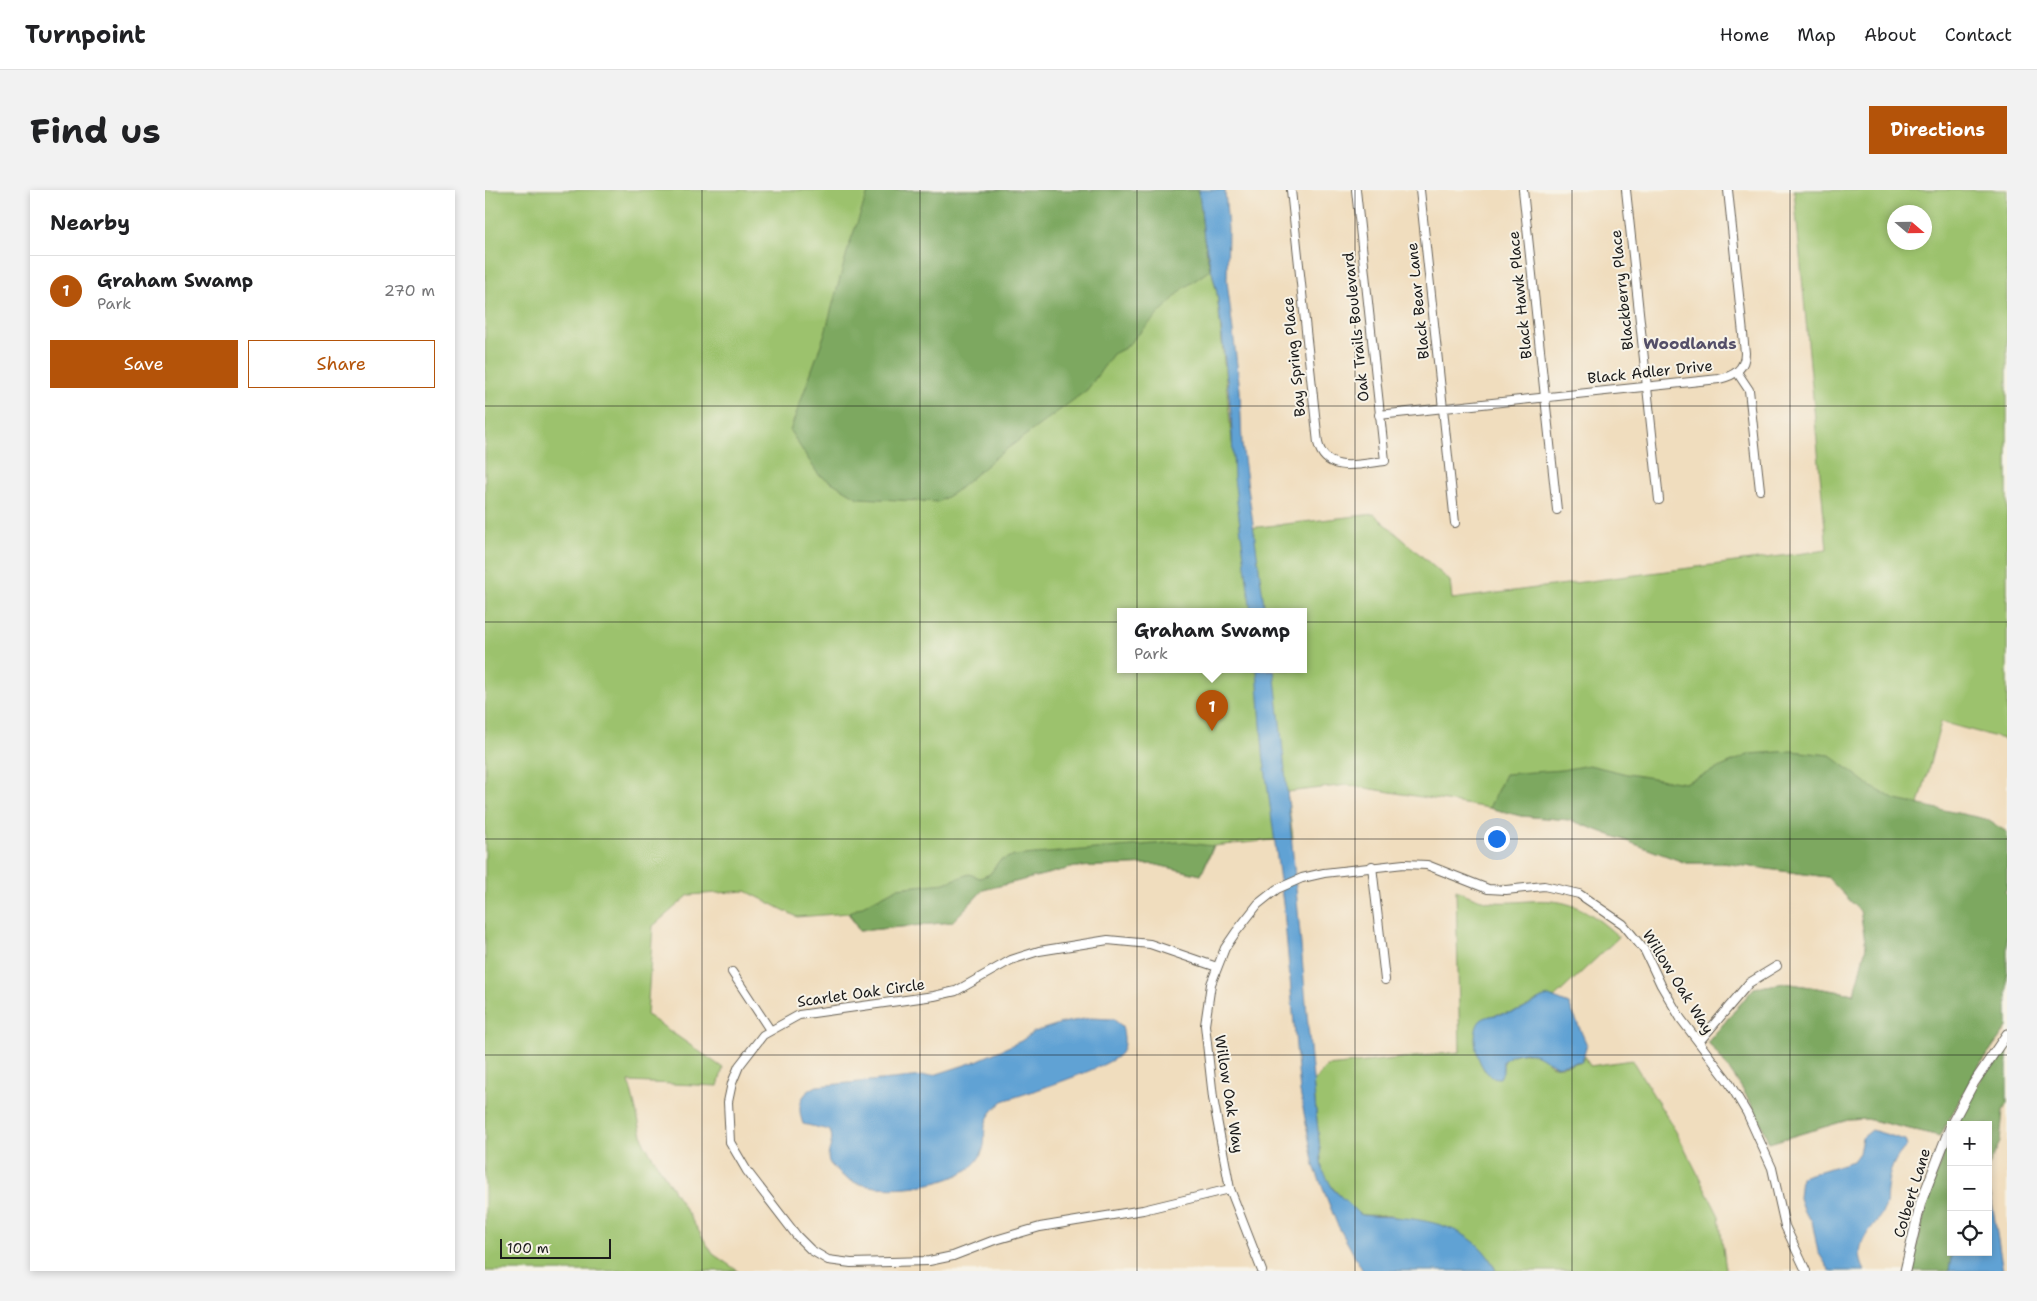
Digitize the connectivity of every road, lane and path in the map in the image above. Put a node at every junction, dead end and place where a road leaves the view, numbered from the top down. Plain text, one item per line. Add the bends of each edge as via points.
1 (1291, 190) edge
2 (1356, 190) edge
3 (1420, 190) edge
4 (1523, 190) edge
5 (1626, 190) edge
6 (1728, 190) edge
7 (1737, 372) junction
8 (1646, 386) junction
9 (1545, 397) junction
10 (1444, 408) junction
11 (1379, 415) junction
12 (1385, 461) joint
13 (1760, 490) dead end
14 (1659, 500) dead end
15 (1557, 510) dead end
16 (1455, 523) dead end
17 (1373, 866) junction
18 (1777, 966) dead end
19 (1217, 967) junction
20 (732, 972) dead end
21 (1385, 980) dead end
22 (770, 1030) junction
23 (2007, 1034) edge
24 (1699, 1042) junction
25 (1953, 1121) edge
26 (1947, 1135) edge
27 (1230, 1188) junction
28 (1262, 1271) edge
29 (1806, 1271) edge
30 (1905, 1271) edge

1 - 12 street, Bay Spring Place via 1319,449 1324,458 1336,465
2 - 11 street, Oak Trails Boulevard
3 - 10 street, Black Bear Lane
4 - 9 street, Black Hawk Place
5 - 8 street, Blackberry Place
6 - 7 street via 1745,353 1744,363
7 - 8 street, Black Adler Drive via 1719,379
7 - 13 street via 1749,390
8 - 9 street, Black Adler Drive
8 - 14 street, Blackberry Place
9 - 10 street, Black Adler Drive
9 - 15 street, Black Hawk Place
10 - 11 street, Black Adler Drive
10 - 16 street, Black Bear Lane
11 - 12 street, Oak Trails Boulevard
17 - 19 street, Willow Oak Way via 1302,878 1277,889 1249,913 1225,948
17 - 21 street
17 - 24 street, Willow Oak Way via 1427,864 1488,890 1544,886 1579,894 1612,916 1635,937 1661,986
18 - 24 street via 1749,983
19 - 22 street, Scarlet Oak Circle via 1142,942 1108,940 1085,943 1039,951 1011,960 956,991 912,1001 812,1011 790,1018
19 - 27 street, Willow Oak Way via 1207,1002 1205,1046
20 - 22 street
22 - 27 street, Scarlet Oak Circle via 747,1054 732,1082 727,1118 730,1142 747,1171 797,1236 828,1260 851,1263 929,1261 1040,1227 1143,1210
23 - 25 street, Colbert Lane
24 - 29 street, Willow Oak Way via 1737,1096 1767,1154 1785,1226
26 - 30 street, Colbert Lane via 1921,1202
27 - 28 street, Willow Oak Way

